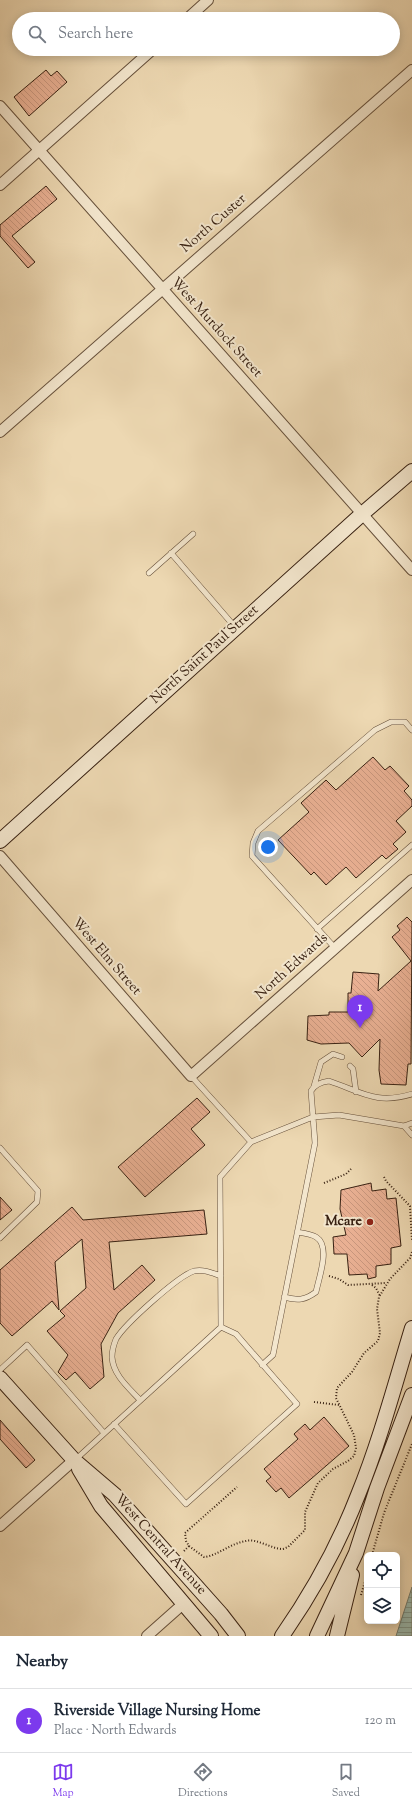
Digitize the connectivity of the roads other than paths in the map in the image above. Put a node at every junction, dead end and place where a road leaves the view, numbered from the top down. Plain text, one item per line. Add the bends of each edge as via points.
1 (208, 0) edge
2 (195, 12) edge
3 (145, 56) edge
4 (412, 70) edge
5 (0, 106) edge
6 (40, 150) junction
7 (0, 185) edge
8 (162, 288) junction
9 (0, 432) edge
10 (412, 471) edge
11 (362, 514) junction
12 (193, 534) dead end
13 (171, 553) junction
14 (412, 570) edge
15 (148, 573) dead end
16 (236, 628) junction
17 (412, 730) edge
18 (0, 841) edge
19 (412, 845) edge
20 (0, 856) edge
21 (412, 880) edge
22 (317, 929) junction
23 (335, 948) junction
24 (342, 1057) dead end
25 (350, 1066) dead end
26 (191, 1076) junction
27 (314, 1086) junction
28 (356, 1092) junction
29 (412, 1094) edge
30 (313, 1117) junction
31 (412, 1123) edge
32 (404, 1126) junction
33 (412, 1135) edge
34 (251, 1142) junction
35 (0, 1148) edge
36 (297, 1232) junction
37 (0, 1238) edge
38 (221, 1276) junction
39 (284, 1297) junction
40 (221, 1327) junction
41 (412, 1328) edge
42 (262, 1365) junction
43 (0, 1370) edge
44 (0, 1378) edge
45 (412, 1395) edge
46 (140, 1400) junction
47 (114, 1424) junction
48 (104, 1433) junction
49 (74, 1460) junction
50 (0, 1526) edge
51 (356, 1553) junction
52 (183, 1604) junction
53 (147, 1636) edge
54 (211, 1636) edge
55 (238, 1636) edge
56 (282, 1636) edge
57 (317, 1636) edge
58 (337, 1636) edge

1 - 2 street
3 - 6 street
4 - 8 street, North Custer
5 - 6 street, West Murdock Street
6 - 7 street
6 - 8 street, West Murdock Street
8 - 9 street, North Custer
8 - 11 street, West Murdock Street
10 - 11 main road, North Saint Paul Street
11 - 14 street, West Murdock Street
11 - 16 main road, North Saint Paul Street
12 - 13 lane
13 - 15 lane
13 - 16 lane
16 - 18 main road, North Saint Paul Street
17 - 22 lane via 405,722 391,722 375,730 258,831 253,843 252,856
19 - 22 lane
20 - 26 street, West Elm Street
21 - 23 street, North Edwards
22 - 23 lane
23 - 26 street, North Edwards
24 - 27 lane via 333,1054 321,1062
25 - 28 lane via 353,1069
26 - 34 lane
27 - 28 lane via 329,1081
27 - 30 lane via 310,1096
28 - 29 lane via 389,1100
30 - 32 lane via 339,1115
30 - 34 lane
30 - 36 lane via 315,1143
31 - 32 lane
32 - 33 lane
34 - 38 lane via 220,1177
35 - 37 lane via 38,1191 37,1202
36 - 39 lane
36 - 39 lane via 315,1236 325,1250 316,1292 306,1300
38 - 40 lane
38 - 46 lane via 202,1270 179,1279 132,1319 115,1340 112,1357 118,1375
39 - 42 lane via 273,1355
40 - 42 lane via 236,1334
40 - 46 lane
41 - 56 main road via 358,1495 324,1567
42 - 47 lane via 297,1404 186,1504
43 - 48 lane via 27,1345
44 - 49 main road, West Central Avenue
45 - 51 main road
46 - 47 lane
47 - 48 lane
48 - 49 lane
49 - 50 street
49 - 52 main road, West Central Avenue via 101,1506
49 - 55 main road, West Central Avenue via 115,1495
51 - 57 main road
51 - 58 main road
52 - 53 street
52 - 54 main road, West Central Avenue

